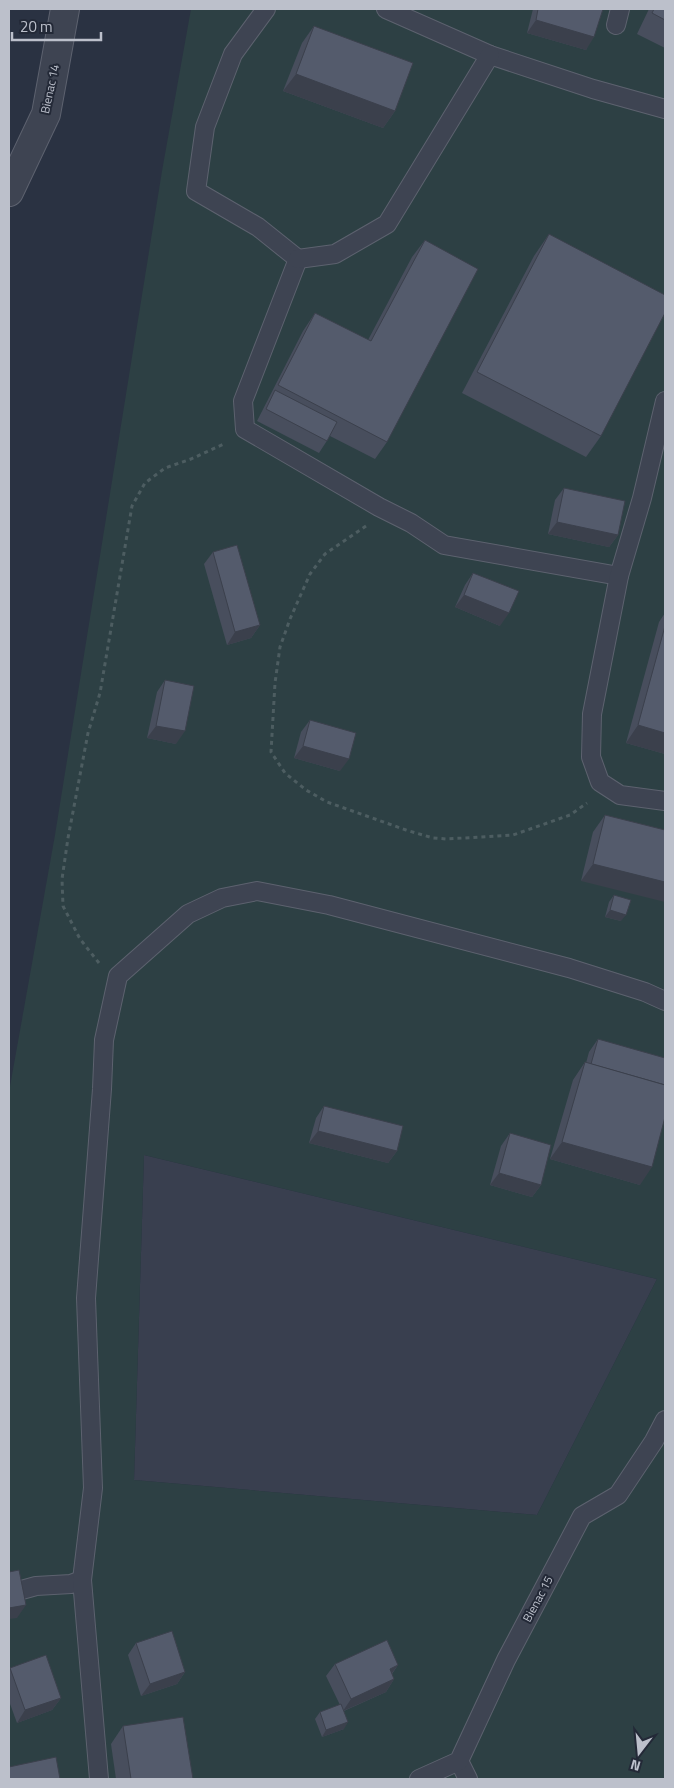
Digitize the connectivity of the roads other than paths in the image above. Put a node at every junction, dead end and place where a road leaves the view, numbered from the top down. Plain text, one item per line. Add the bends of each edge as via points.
1 (65, 9) edge
2 (266, 9) edge
3 (386, 9) edge
4 (490, 55) junction
5 (665, 109) edge
6 (9, 192) edge
7 (298, 259) junction
8 (665, 401) edge
9 (618, 576) junction
10 (665, 801) edge
11 (665, 1000) edge
12 (665, 1420) edge
13 (82, 1580) junction
14 (18, 1591) edge
15 (459, 1760) junction
16 (99, 1779) edge
17 (419, 1779) edge
18 (468, 1779) edge

1 - 6 street, Bienac 14 via 46,114
2 - 7 lane via 233,54 205,127 196,191 258,227
3 - 4 lane
4 - 5 lane
4 - 7 lane via 387,224 335,254
7 - 9 lane via 243,401 245,428 444,544
8 - 9 lane via 642,498
9 - 10 lane via 592,714 591,757 600,782 620,795
11 - 13 lane via 569,968 329,905 257,891 222,898 188,914 118,976 104,1040 86,1298 93,1488
12 - 15 lane, Bienac 15 via 618,1495 582,1516 506,1660
13 - 14 lane
13 - 16 lane
15 - 17 lane
15 - 18 lane

